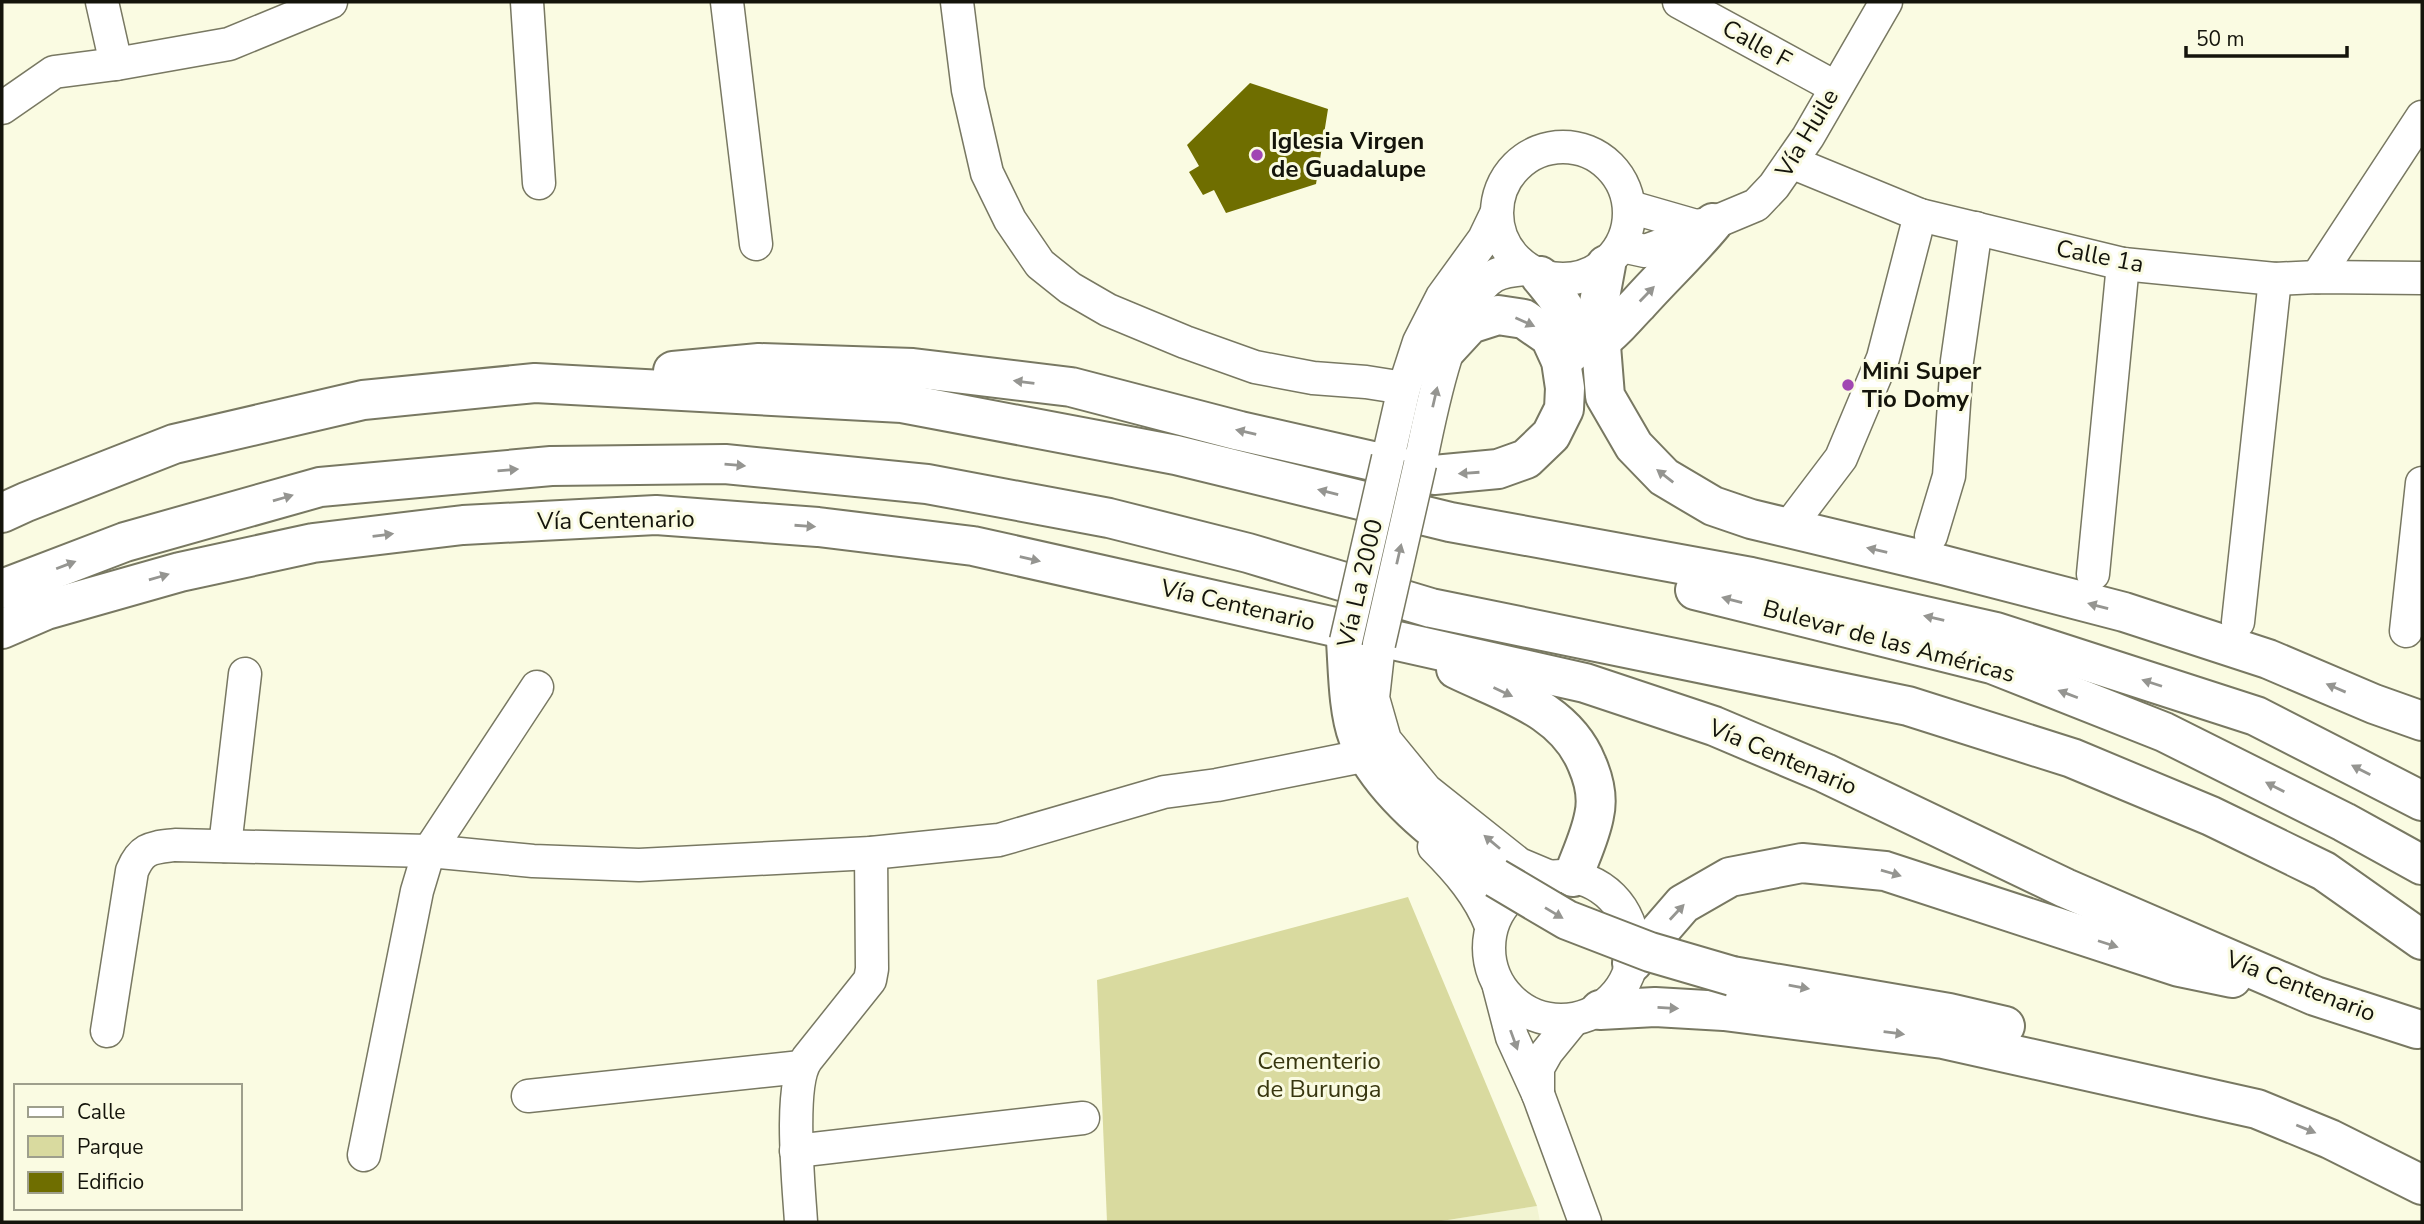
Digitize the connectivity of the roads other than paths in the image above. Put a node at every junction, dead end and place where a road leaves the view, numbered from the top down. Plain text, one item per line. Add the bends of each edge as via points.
1 (102, 2) edge
2 (527, 2) edge
3 (727, 2) edge
4 (957, 2) edge
5 (1679, 2) edge
6 (1886, 2) edge
7 (326, 3) edge
8 (116, 64) junction
9 (1835, 87) junction
10 (2, 108) edge
11 (2422, 117) edge
12 (1791, 162) junction
13 (539, 183) dead end
14 (1630, 207) junction
15 (1496, 214) junction
16 (1920, 215) junction
17 (1704, 225) junction
18 (1976, 228) junction
19 (756, 244) dead end
20 (1614, 256) junction
21 (2123, 264) junction
22 (1533, 273) junction
23 (2317, 277) junction
24 (2422, 278) edge
25 (2275, 279) junction
26 (1600, 342) junction
27 (1446, 350) junction
28 (1561, 361) junction
29 (535, 383) junction
30 (1404, 388) junction
31 (2422, 483) edge
32 (2, 513) edge
33 (1794, 520) dead end
34 (1450, 522) junction
35 (1931, 536) dead end
36 (2093, 574) dead end
37 (2, 589) edge
38 (2238, 622) dead end
39 (2, 629) edge
40 (2406, 631) dead end
41 (1374, 642) junction
42 (245, 674) dead end
43 (537, 687) dead end
44 (2374, 704) junction
45 (2422, 721) edge
46 (2422, 736) edge
47 (1358, 757) junction
48 (2422, 801) edge
49 (225, 846) junction
50 (429, 851) junction
51 (872, 853) junction
52 (2422, 866) edge
53 (1561, 877) junction
54 (1491, 926) junction
55 (2422, 940) edge
56 (1632, 963) junction
57 (1498, 984) junction
58 (2315, 996) junction
59 (1587, 1015) junction
60 (2417, 1029) dead end
61 (107, 1031) dead end
62 (801, 1067) junction
63 (1538, 1094) junction
64 (528, 1096) dead end
65 (2256, 1109) junction
66 (1083, 1118) dead end
67 (796, 1151) junction
68 (364, 1155) dead end
69 (2422, 1185) edge
70 (801, 1222) edge
71 (1585, 1222) edge

1 - 8 street
2 - 13 street
3 - 19 street
4 - 30 street via 968,90 987,173 1010,220 1040,264 1108,310 1255,367
5 - 9 street, Calle F
6 - 9 street, Vía Huile
7 - 8 street via 229,44
8 - 10 street via 54,72
9 - 12 street, Vía Huile
11 - 23 street
12 - 16 street, Calle 1a
12 - 17 street, Vía Huile via 1756,205
14 - 15 street via 1623,185 1592,153 1548,148 1527,157 1510,172 1499,192
14 - 17 street
14 - 20 street
15 - 22 street via 1499,235 1510,254
15 - 30 street, Vía La 2000 via 1484,240 1442,297 1419,342
16 - 18 street, Calle 1a
16 - 33 street via 1883,358 1841,458
17 - 20 street, Vía Huile via 1645,251
26 -> 17 highway via 1686,257
18 - 21 street, Calle 1a
18 - 35 street via 1957,361 1949,476
20 - 22 street via 1586,277 1563,280
20 - 26 highway via 1598,308
21 - 25 street, Calle 1a
21 - 36 street
22 - 27 street, Vía La 2000 via 1495,276 1479,290
22 - 28 highway via 1563,303 1574,332 1574,350
23 - 24 street, Calle 1a
23 - 25 street, Calle 1a
25 - 38 street
44 -> 26 highway via 2268,659 2124,612 1713,506 1664,477 1634,446 1605,396
27 -> 28 highway via 1470,324 1498,315 1524,319 1550,337
41 -> 27 street, Vía La 2000, bridge
28 -> 29 highway via 1564,409 1551,436 1526,459 1498,469 1434,475 1071,387 913,368 759,363
29 - 32 highway via 363,400 174,444
34 -> 29 highway via 1176,455 902,403
30 - 41 street, Vía La 2000, bridge via 1388,458
31 - 40 street
48 -> 34 highway via 2256,716 1996,632 1751,577
52 -> 34 highway, Bulevar de las Américas via 2164,732 1992,664 1741,603
37 -> 55 highway via 125,542 320,487 551,466 725,464 927,484 1135,525 1248,553 1431,608 1908,706 2073,758 2211,816 2323,871
39 -> 41 highway, Vía Centenario via 46,610 166,575 313,543 463,525 656,515 818,527 974,546
41 - 47 street, Vía La 2000 via 1338,686 1345,732
53 -> 41 street, Vía La 2000 via 1519,864 1426,790 1385,740 1373,698
41 -> 53 highway via 1536,707 1559,723 1581,749 1592,775 1595,815
41 - 58 highway, Vía Centenario via 1585,683 1714,726 1825,773 2065,888
41 -> 65 highway, bridge via 1349,691 1358,736 1385,783 1452,845 1496,878 1567,920 1650,953 1732,976 1949,1013 2103,1050
42 - 49 street
43 - 50 street
44 - 45 highway
44 - 46 highway
47 - 51 street via 1164,792 999,841
47 - 54 street, Vía La 2000 via 1391,804 1461,873
49 - 50 street
49 - 61 street via 149,848 137,858
50 - 51 street via 639,865
50 - 68 street
51 - 62 street via 870,980
53 - 54 street via 1524,886 1504,903
53 - 56 street via 1595,884 1613,898 1633,940
54 - 57 street via 1489,956
56 -> 58 highway via 1683,904 1730,877 1802,863 1885,871 2179,967
56 - 59 street via 1621,990
57 - 59 street via 1517,1006 1544,1019
57 -> 63 street via 1512,1037
58 - 60 highway, Vía Centenario
59 - 63 street via 1547,1052 1538,1069
59 -> 65 highway via 1655,1007 1724,1011 1943,1039
62 - 64 street
62 - 67 street
63 - 71 street
65 -> 69 highway via 2330,1139
66 - 67 street
67 - 70 street

